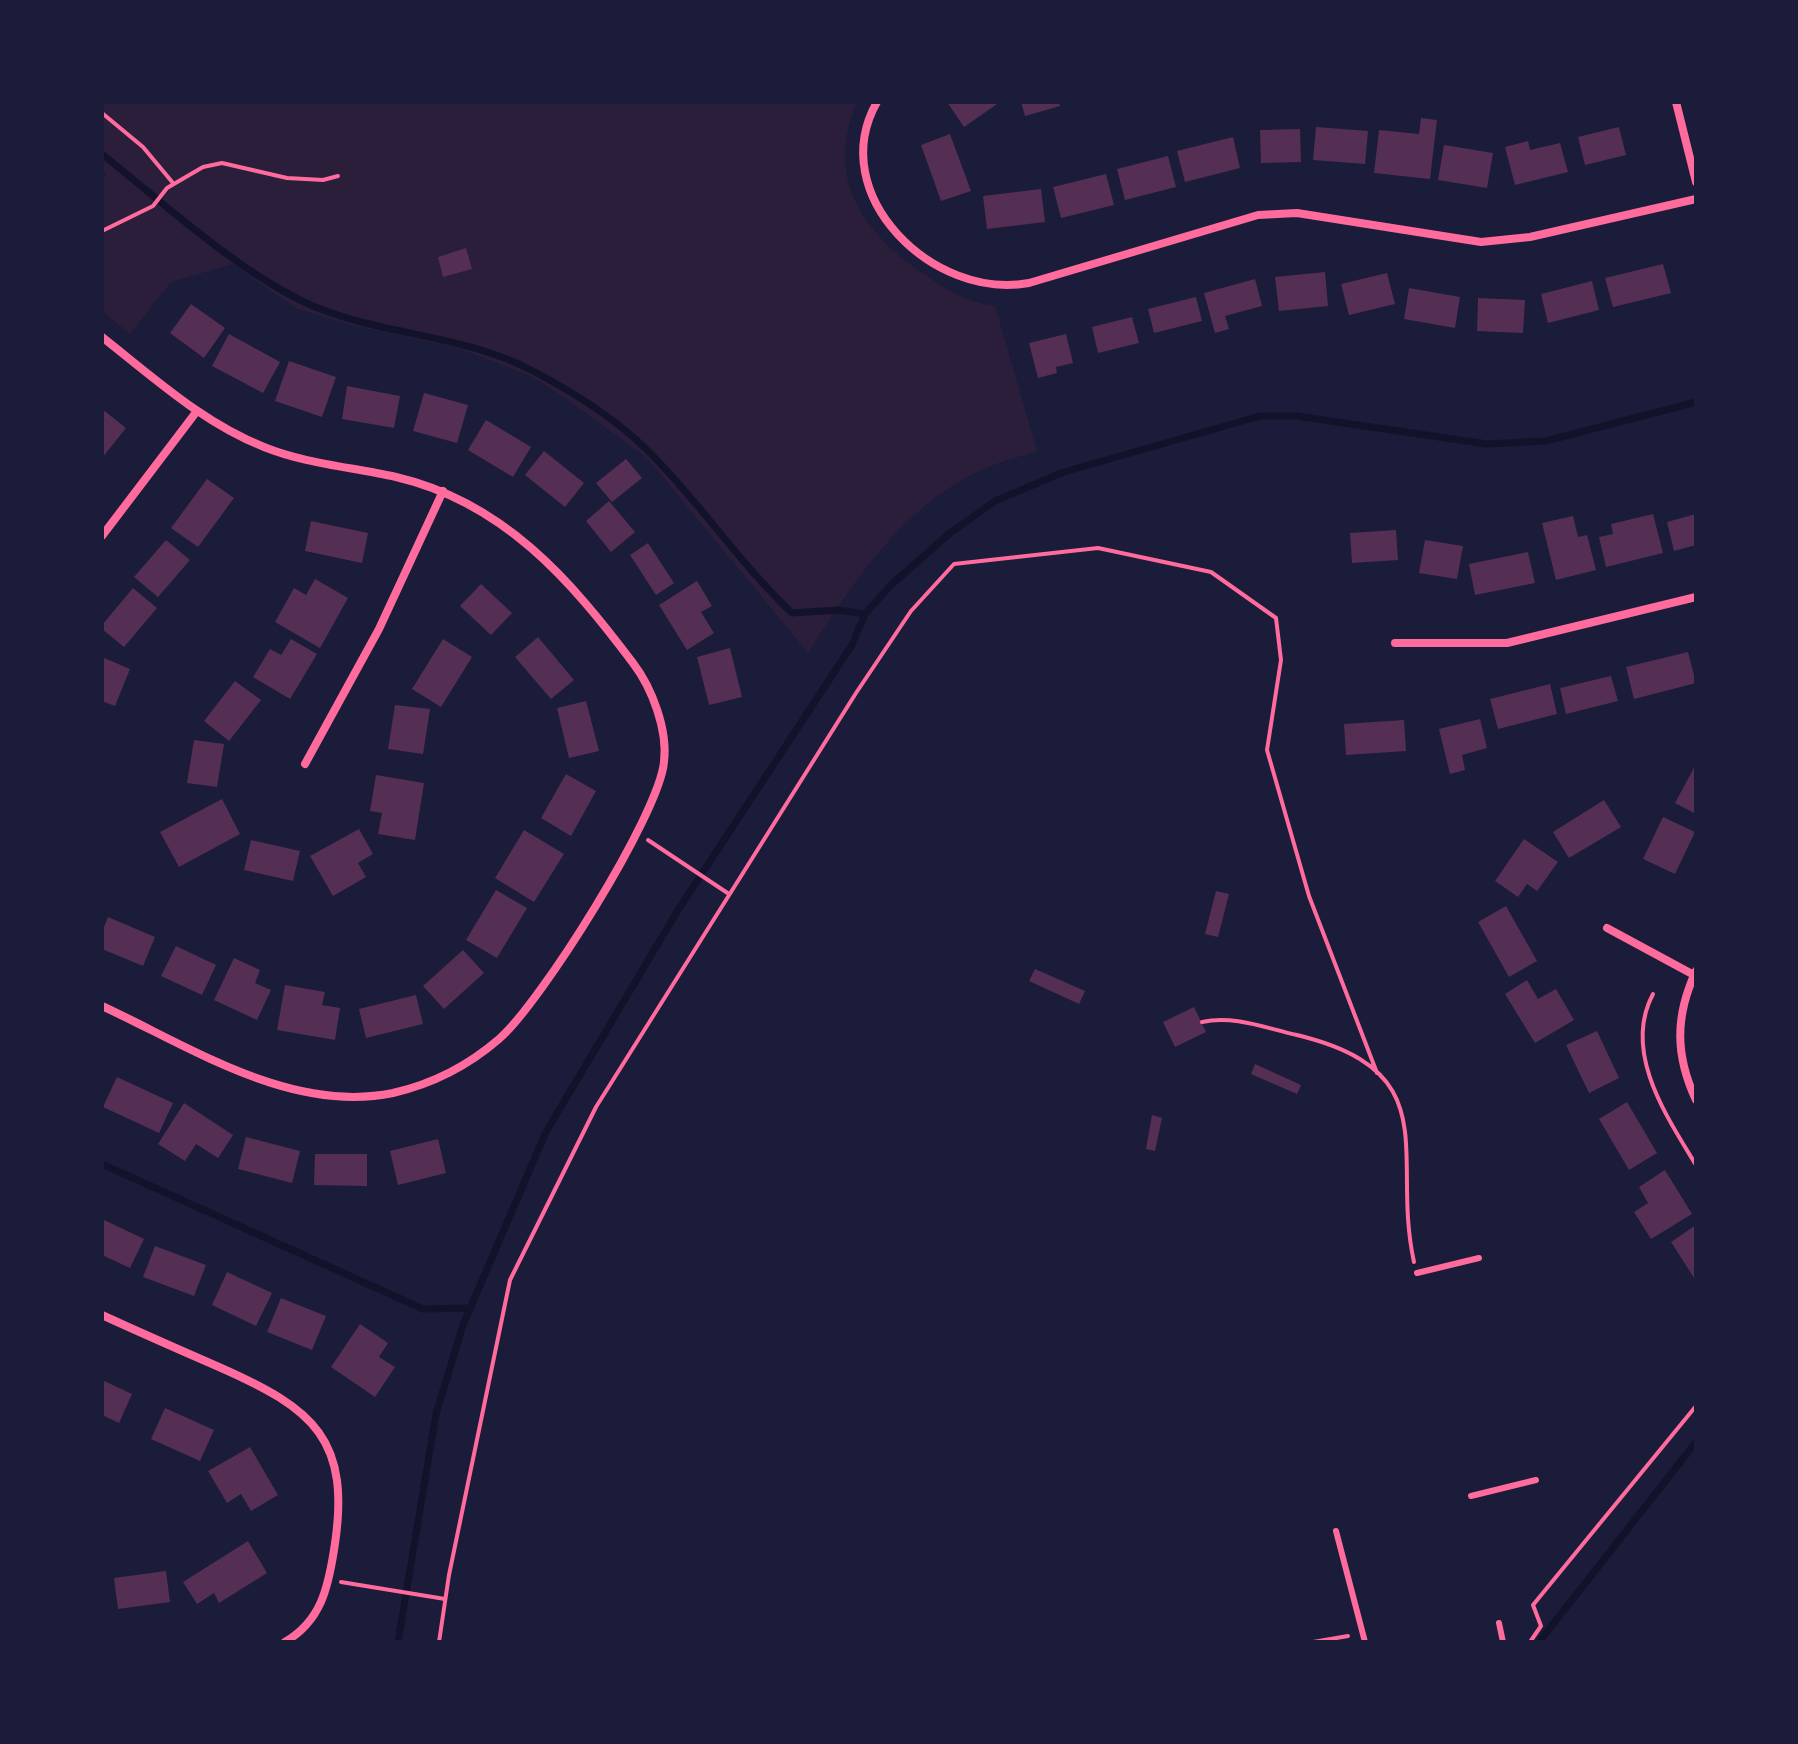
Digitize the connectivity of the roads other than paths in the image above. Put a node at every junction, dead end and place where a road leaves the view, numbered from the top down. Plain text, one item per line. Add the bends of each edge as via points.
1 (877, 102) edge
2 (1676, 102) edge
3 (1696, 182) edge
4 (1696, 199) edge
5 (102, 337) edge
6 (197, 411) junction
7 (443, 491) junction
8 (102, 536) edge
9 (1696, 597) edge
10 (1395, 643) dead end
11 (305, 764) dead end
12 (1607, 928) dead end
13 (1695, 973) edge
14 (102, 1006) edge
15 (1696, 1100) edge
16 (1479, 1258) dead end
17 (1417, 1273) road end
18 (102, 1315) edge
19 (1536, 1480) dead end
20 (1471, 1496) dead end
21 (1336, 1531) dead end
22 (1499, 1623) dead end
23 (285, 1642) edge
24 (1365, 1642) edge
25 (1503, 1642) edge

1 - 4 street via 868,118 861,156 877,209 924,256 959,275 1001,286 1029,283 1258,215 1297,213 1481,242 1530,237
2 - 3 street
5 - 6 street
6 - 7 street via 284,455
6 - 8 street
7 - 11 street via 379,629
7 - 14 street via 529,542 557,571 636,667 661,727 665,761 638,834 527,1009 467,1063 406,1088 352,1097 265,1081
9 - 10 street via 1507,643
12 - 13 street
13 - 15 street via 1679,1020 1678,1046
16 - 17 lane
18 - 23 street via 272,1391 302,1411 321,1435 334,1460 339,1489 336,1540 329,1580 311,1622
19 - 20 lane
21 - 24 lane
22 - 25 lane

